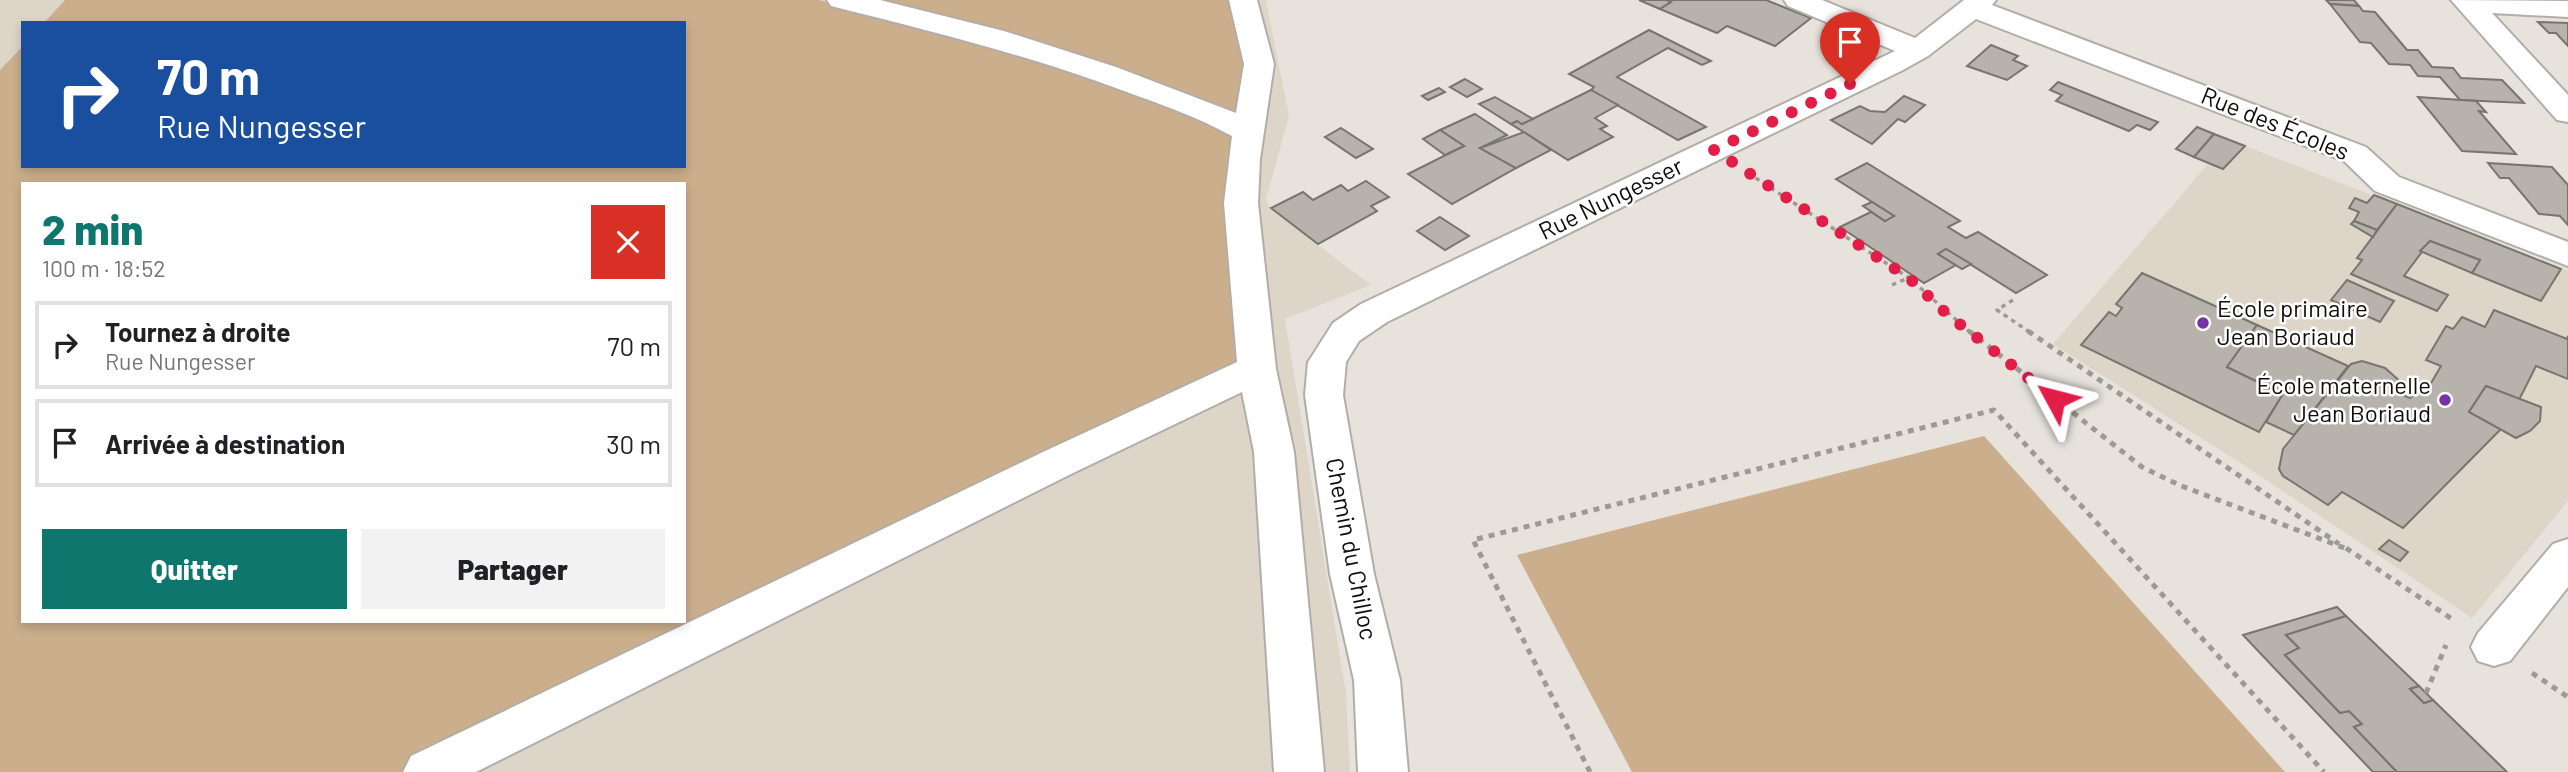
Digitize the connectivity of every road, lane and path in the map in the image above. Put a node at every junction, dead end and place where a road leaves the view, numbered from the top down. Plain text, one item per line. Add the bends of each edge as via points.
1 (841, 0) edge
2 (1243, 0) edge
3 (1798, 0) edge
4 (2467, 2) edge
5 (1978, 4) edge
6 (2568, 9) edge
7 (1917, 50) junction
8 (2568, 113) edge
9 (1249, 132) junction
10 (1714, 150) junction
11 (2568, 255) edge
12 (1909, 278) junction
13 (1892, 285) dead end
14 (2013, 300) dead end
15 (1346, 332) joint
16 (1257, 369) junction
17 (2347, 549) junction
18 (2568, 556) edge
19 (2455, 621) junction
20 (2494, 647) junction
21 (2426, 693) dead end
22 (2568, 697) edge
23 (428, 772) edge
24 (1299, 772) edge
25 (1383, 772) edge
26 (1590, 772) edge
27 (2324, 772) edge

1 - 9 street via 958,27 1098,70 1220,116
2 - 9 street via 1259,64
3 - 7 street
4 - 6 street
4 - 8 street
5 - 7 street, Rue Nungesser
5 - 11 street, Rue des Écoles via 2355,154 2387,184
7 - 10 street, Rue Nungesser
9 - 16 street via 1241,203
10 - 12 path
10 - 15 street, Rue Nungesser via 1374,313
12 - 13 path
12 - 17 path via 1947,314 2142,467
14 - 17 path via 1997,310
15 - 25 street, Chemin du Chilloc via 1327,362 1324,396 1352,574 1377,680
16 - 23 street
16 - 24 street via 1274,452
17 - 19 path
18 - 20 street
19 - 20 path
19 - 21 path
20 - 22 path
26 - 27 path via 1473,540 1994,410

